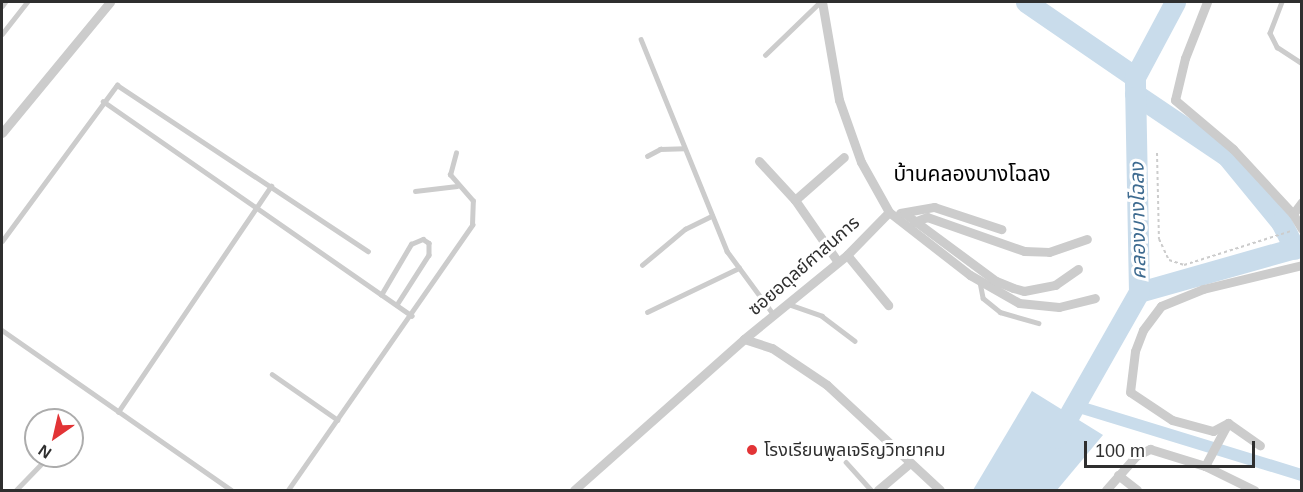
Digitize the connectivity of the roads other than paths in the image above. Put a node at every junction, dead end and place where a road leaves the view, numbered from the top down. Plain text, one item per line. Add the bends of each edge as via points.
1 (5, 2) edge
2 (27, 2) edge
3 (110, 2) edge
4 (821, 2) edge
5 (1207, 2) edge
6 (1282, 2) edge
7 (2, 6) edge
8 (2, 34) edge
9 (641, 39) dead end
10 (765, 54) dead end
11 (1302, 63) edge
12 (103, 101) junction
13 (2, 133) edge
14 (684, 148) junction
15 (456, 153) dead end
16 (647, 156) dead end
17 (844, 157) dead end
18 (759, 161) dead end
19 (271, 186) junction
20 (458, 186) junction
21 (415, 191) dead end
22 (795, 200) junction
23 (1302, 202) edge
24 (256, 208) junction
25 (889, 212) junction
26 (904, 213) junction
27 (1293, 214) junction
28 (712, 216) junction
29 (915, 222) junction
30 (1001, 229) dead end
31 (1297, 230) edge
32 (1087, 239) dead end
33 (2, 241) edge
34 (368, 251) dead end
35 (847, 255) junction
36 (838, 262) junction
37 (642, 265) dead end
38 (1302, 265) edge
39 (739, 268) junction
40 (1078, 269) dead end
41 (980, 282) junction
42 (381, 295) junction
43 (1095, 297) dead end
44 (788, 304) junction
45 (397, 305) junction
46 (888, 305) dead end
47 (647, 312) dead end
48 (774, 315) junction
49 (412, 316) junction
50 (1038, 323) dead end
51 (2, 330) edge
52 (744, 339) junction
53 (855, 340) dead end
54 (272, 374) dead end
55 (118, 412) junction
56 (338, 420) junction
57 (1227, 425) junction
58 (1260, 445) dead end
59 (846, 462) dead end
60 (910, 464) junction
61 (1205, 466) junction
62 (37, 468) edge
63 (1118, 475) junction
64 (16, 490) edge
65 (231, 490) edge
66 (288, 490) edge
67 (574, 490) edge
68 (871, 490) edge
69 (878, 490) edge
70 (940, 490) edge
71 (1106, 490) edge
72 (1137, 490) edge
73 (1254, 490) edge

1 - 7 lane
2 - 8 lane
3 - 13 street
4 - 10 lane
4 - 25 street via 839,100 861,162
5 - 27 street via 1185,58 1175,100 1233,149
6 - 11 lane via 1270,33 1277,47
9 - 14 lane
12 - 19 lane via 122,85
12 - 24 lane
12 - 33 lane
14 - 16 lane via 660,149
14 - 28 lane
15 - 20 lane via 450,175
17 - 22 street
18 - 22 street
19 - 24 lane
19 - 34 lane
20 - 21 lane
20 - 49 lane via 473,201 475,215
22 - 36 street
23 - 27 street
24 - 42 lane
24 - 55 lane
25 - 26 street
25 - 35 street, ซอยอดุลย์ศาสนการ
25 - 41 street
26 - 29 street
26 - 30 street via 934,207
27 - 31 street
28 - 37 lane via 685,228
28 - 39 lane
29 - 32 street via 927,218 1024,250 1048,252
29 - 40 street via 996,281 1013,288 1024,291 1055,285
35 - 36 street, ซอยอดุลย์ศาสนการ
35 - 46 street
36 - 44 street, ซอยอดุลย์ศาสนการ
38 - 57 street via 1203,289 1161,306 1143,330 1135,351 1130,392 1172,420 1213,431
39 - 47 lane
39 - 48 lane
41 - 43 street via 1019,303 1036,307 1059,307
41 - 50 lane via 983,298 1000,312
42 - 45 lane
42 - 45 lane via 411,244 423,239 429,243 429,255
44 - 48 street, ซอยอดุลย์ศาสนการ
44 - 53 lane via 822,316
45 - 49 lane
48 - 52 street, ซอยอดุลย์ศาสนการ
49 - 56 lane
51 - 55 lane
52 - 60 street via 772,348 827,385
52 - 67 street, ซอยอดุลย์ศาสนการ
54 - 56 lane
55 - 65 lane
56 - 66 lane
57 - 58 street
57 - 61 street
59 - 68 lane
60 - 69 street
60 - 70 street
61 - 63 street via 1150,449
61 - 73 street
62 - 64 lane
63 - 71 street
63 - 72 street

